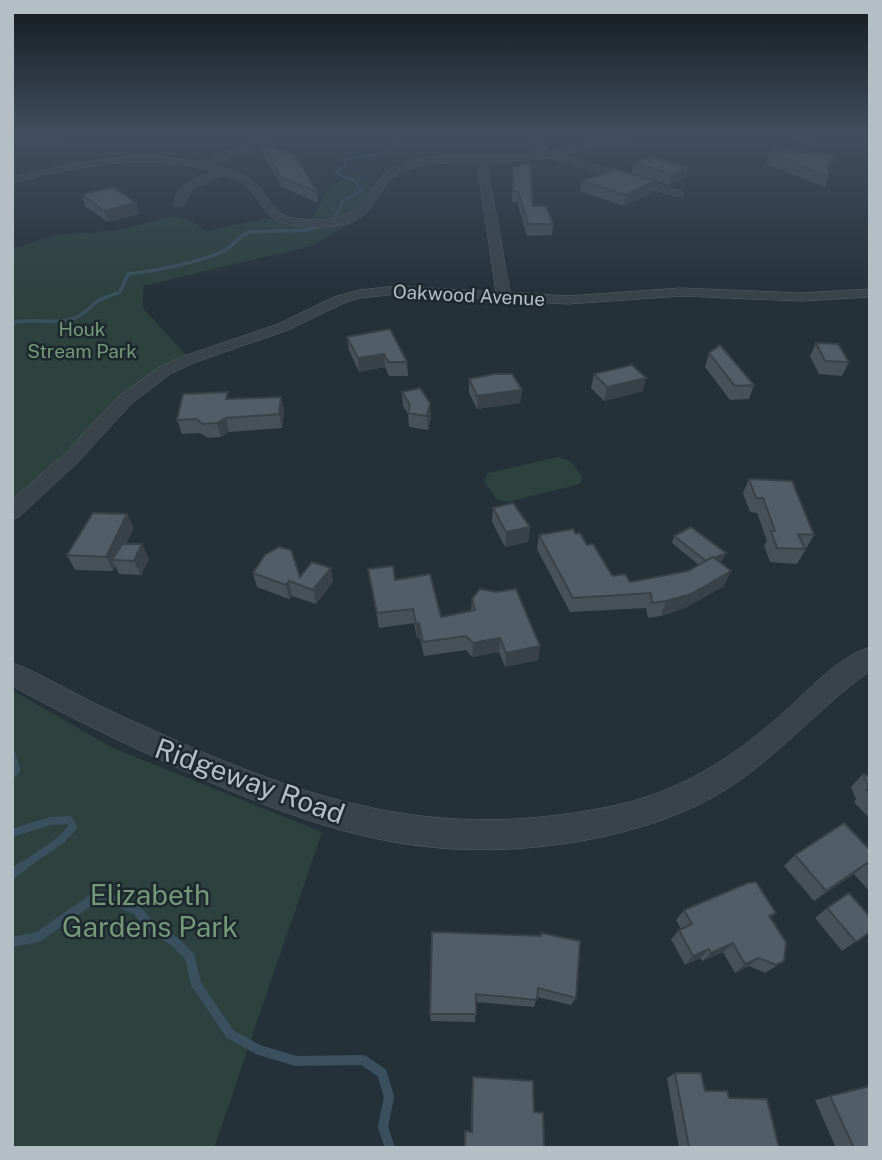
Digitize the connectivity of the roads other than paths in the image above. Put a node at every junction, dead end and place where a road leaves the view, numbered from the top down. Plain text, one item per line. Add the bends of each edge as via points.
1 (185, 189) edge
2 (254, 189) edge
3 (378, 189) edge
4 (485, 189) edge
5 (663, 189) edge
6 (679, 194) dead end
7 (179, 204) dead end
8 (870, 293) edge
9 (502, 297) junction
10 (12, 512) edge
11 (870, 657) edge
12 (12, 673) edge

1 - 7 street
2 - 3 street via 277,217 330,222 356,216
4 - 9 street via 504,287
5 - 6 street
8 - 9 street, Oakwood Avenue via 801,297 680,292 568,300
9 - 10 street, Oakwood Avenue via 397,290 359,294 263,335 177,364 125,400
11 - 12 street, Ridgeway Road via 845,673 739,766 691,793 606,822 481,835 411,830 290,802 141,740

